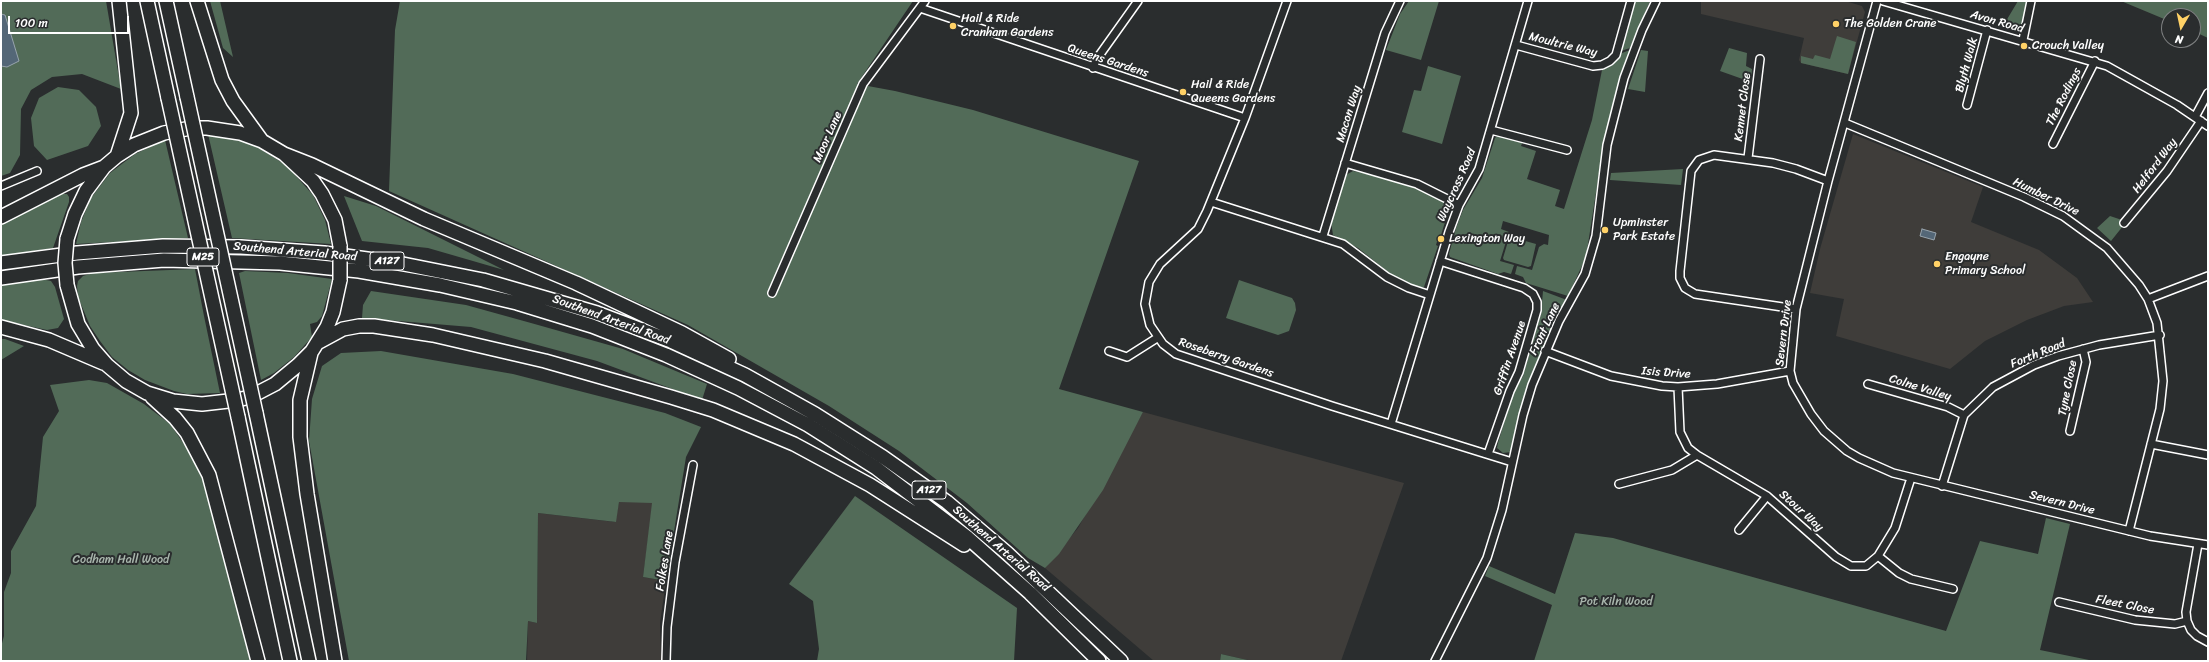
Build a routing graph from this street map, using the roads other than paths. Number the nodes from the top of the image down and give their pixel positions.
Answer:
1 (119, 1) edge
2 (147, 1) edge
3 (166, 1) edge
4 (197, 1) edge
5 (925, 1) edge
6 (1138, 1) edge
7 (1287, 1) edge
8 (1400, 1) edge
9 (1528, 1) edge
10 (1631, 1) edge
11 (1656, 1) edge
12 (1877, 1) edge
13 (1883, 1) edge
14 (2031, 1) edge
15 (920, 8) junction
16 (1987, 30) junction
17 (2023, 40) junction
18 (1516, 44) junction
19 (1760, 59) dead end
20 (2095, 61) junction
21 (1093, 68) junction
22 (2208, 93) edge
23 (1967, 105) dead end
24 (2195, 117) junction
25 (1244, 118) junction
26 (2201, 121) junction
27 (1845, 123) junction
28 (2208, 126) edge
29 (1491, 130) junction
30 (262, 141) junction
31 (2052, 144) dead end
32 (1566, 150) dead end
33 (284, 154) junction
34 (117, 156) junction
35 (1748, 158) junction
36 (1345, 163) junction
37 (104, 167) junction
38 (37, 171) dead end
39 (1828, 181) junction
40 (1, 186) edge
41 (1211, 202) junction
42 (1459, 205) junction
43 (1, 217) edge
44 (2124, 223) dead end
45 (1323, 236) junction
46 (1440, 261) junction
47 (1, 263) edge
48 (2208, 276) edge
49 (1, 278) edge
50 (772, 293) dead end
51 (1430, 295) junction
52 (2148, 299) junction
53 (1796, 309) junction
54 (1, 327) edge
55 (2160, 336) junction
56 (1157, 338) junction
57 (315, 346) junction
58 (2083, 348) junction
59 (1109, 351) dead end
60 (1545, 352) junction
61 (105, 363) junction
62 (1790, 371) junction
63 (1868, 384) dead end
64 (1678, 387) junction
65 (147, 393) junction
66 (1964, 415) junction
67 (1392, 424) junction
68 (2070, 431) dead end
69 (2151, 444) junction
70 (1488, 454) junction
71 (1697, 455) junction
72 (2208, 455) edge
73 (1512, 462) junction
74 (693, 465) dead end
75 (1911, 478) junction
76 (1619, 484) dead end
77 (1942, 486) junction
78 (1767, 496) junction
79 (947, 502) junction
80 (1739, 530) dead end
81 (2129, 531) junction
82 (2198, 544) junction
83 (2208, 545) edge
84 (1878, 556) junction
85 (1954, 589) dead end
86 (1030, 594) junction
87 (2059, 602) dead end
88 (2187, 621) junction
89 (2208, 642) edge
90 (258, 661) edge
91 (290, 661) edge
92 (309, 661) edge
93 (335, 661) edge
94 (666, 661) edge
95 (1099, 661) edge
96 (1120, 661) edge
97 (1436, 661) edge

1 - 34 highway
2 - 91 highway, M25, bridge
3 - 92 highway, M25, bridge
4 - 30 highway
5 - 15 street, Moor Lane
6 - 21 street
7 - 25 street, Roseberry Gardens
8 - 36 street, Macon Way
9 - 18 street, Waycross Road
10 - 18 street, Moultrie Way
11 - 60 street, Front Lane
12 - 27 street, Severn Drive
13 - 16 street, Avon Road
14 - 17 street
15 - 21 street, Queens Gardens
15 - 50 street, Moor Lane
16 - 17 street, Avon Road
16 - 23 street, Blyth Walk
17 - 20 street, Avon Road
18 - 29 street, Waycross Road
19 - 35 street, Kennet Close
20 - 24 street, Avon Road
20 - 31 street, The Rodings
21 - 25 street, Queens Gardens
22 - 24 street
24 - 26 street, Avon Road
25 - 41 street, Roseberry Gardens
26 - 28 street, Avon Road
26 - 44 street, Helford Way
27 - 39 street, Severn Drive
27 - 52 street, Humber Drive
29 - 32 street
29 - 42 street, Waycross Road
30 - 33 highway
30 - 34 highway
33 - 57 highway, bridge
33 - 79 highway
34 - 37 highway
35 - 39 street
35 - 53 street
36 - 42 street
36 - 45 street, Macon Way
37 - 43 highway
37 - 61 highway, bridge
38 - 40 street
39 - 53 street, Severn Drive
41 - 45 street
41 - 56 street, Roseberry Gardens
42 - 46 street, Waycross Road
45 - 51 street
46 - 51 street, Waycross Road
46 - 70 street, Griffin Avenue
47 - 79 highway, Southend Arterial Road / A127
48 - 52 street
49 - 86 highway, Southend Arterial Road / A127
51 - 67 street, Waycross Road
52 - 55 street, Humber Drive
53 - 62 street, Severn Drive
54 - 61 highway
55 - 58 street, Forth Road
55 - 69 street, Humber Drive
56 - 59 street
56 - 67 street, Roseberry Gardens
57 - 65 highway
57 - 86 highway
57 - 93 highway
58 - 66 street, Forth Road
58 - 68 street, Tyne Close
60 - 64 street, Isis Drive
60 - 73 street, Front Lane
61 - 65 highway
62 - 64 street, Isis Drive
62 - 75 street, Severn Drive
63 - 66 street, Colne Valley
64 - 71 street, Stour Way
65 - 90 highway
66 - 77 street, Forth Road
67 - 70 street, Roseberry Gardens
69 - 72 street
69 - 81 street, Humber Drive
70 - 73 street, Roseberry Gardens
71 - 76 street
71 - 78 street, Stour Way
73 - 97 street, Front Lane
74 - 94 street, Folkes Lane
75 - 77 street, Severn Drive
75 - 84 street, Stour Way
77 - 81 street, Severn Drive
78 - 80 street
78 - 84 street, Stour Way
79 - 96 highway, Southend Arterial Road / A127
81 - 82 street, Severn Drive
82 - 83 street, Severn Drive
82 - 88 street
84 - 85 street
86 - 95 highway, Southend Arterial Road / A127
87 - 88 street, Fleet Close
88 - 89 street

